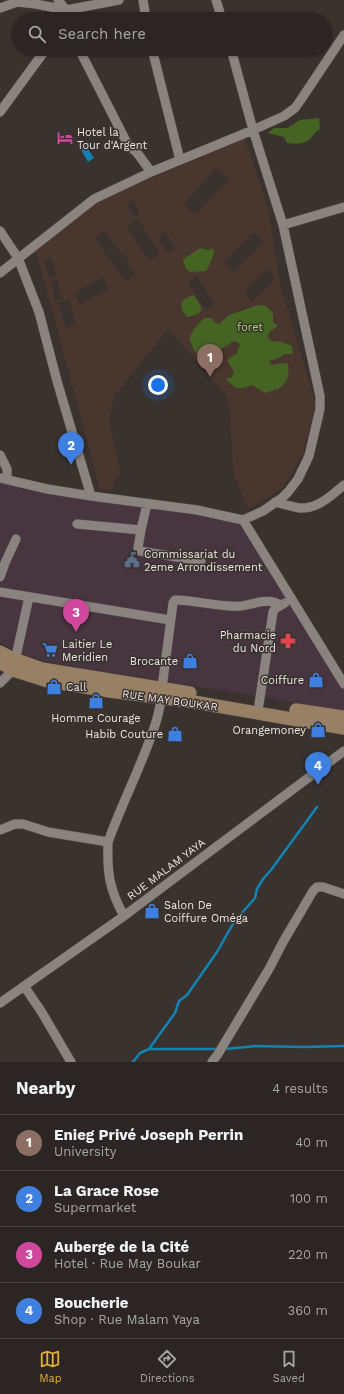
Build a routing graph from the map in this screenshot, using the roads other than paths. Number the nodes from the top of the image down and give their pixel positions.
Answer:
1 (58, 0) edge
2 (119, 0) edge
3 (143, 0) edge
4 (216, 0) edge
5 (0, 8) edge
6 (59, 12) edge
7 (65, 12) edge
8 (77, 12) edge
9 (145, 12) edge
10 (220, 12) edge
11 (344, 35) edge
12 (332, 53) edge
13 (41, 56) edge
14 (83, 56) edge
15 (154, 56) edge
16 (233, 56) edge
17 (330, 56) edge
18 (0, 112) edge
19 (253, 130) junction
20 (180, 160) junction
21 (151, 172) junction
22 (344, 207) edge
23 (283, 225) junction
24 (0, 231) edge
25 (18, 258) junction
26 (0, 273) edge
27 (0, 455) edge
28 (4, 479) edge
29 (344, 485) edge
30 (91, 496) junction
31 (275, 502) junction
32 (147, 504) junction
33 (243, 520) junction
34 (78, 524) dead end
35 (141, 530) junction
36 (16, 539) dead end
37 (201, 561) dead end
38 (0, 577) edge
39 (0, 592) edge
40 (29, 598) junction
41 (292, 599) junction
42 (281, 605) junction
43 (170, 620) junction
44 (0, 652) edge
45 (0, 662) edge
46 (14, 665) junction
47 (0, 683) edge
48 (344, 684) edge
49 (162, 693) junction
50 (259, 704) junction
51 (344, 717) edge
52 (344, 728) edge
53 (344, 751) edge
54 (0, 830) edge
55 (108, 842) junction
56 (344, 894) edge
57 (124, 916) junction
58 (24, 986) junction
59 (0, 1003) edge
60 (71, 1062) edge
61 (212, 1062) edge

1 - 7 street
2 - 8 street
3 - 9 street
4 - 10 street
5 - 6 street
11 - 12 street
13 - 18 street
14 - 21 street
15 - 20 street
16 - 19 street
17 - 19 street
19 - 20 street
19 - 23 street
20 - 21 street
21 - 25 street
22 - 23 street
23 - 31 street
24 - 25 street
25 - 26 street
25 - 30 street
27 - 28 street
28 - 30 street
29 - 31 street
30 - 32 street
31 - 33 street
32 - 33 street
32 - 35 street
33 - 41 street
34 - 35 street
35 - 37 street
36 - 38 street
39 - 40 street
40 - 43 street
40 - 46 street
41 - 42 street
41 - 48 street
42 - 43 street
42 - 50 street
43 - 49 street
44 - 46 main road, RUE MAY BOUKAR
45 - 46 main road, RUE MAY BOUKAR
46 - 47 street
46 - 49 main road, RUE MAY BOUKAR
49 - 50 main road, RUE MAY BOUKAR
49 - 52 main road, RUE MAY BOUKAR
49 - 55 street
50 - 51 main road, RUE MAY BOUKAR
53 - 57 street, RUE MALAM YAYA
54 - 55 street
55 - 57 street
56 - 61 street
57 - 58 street, RUE MALAM YAYA
58 - 59 street, RUE MALAM YAYA
58 - 60 street

